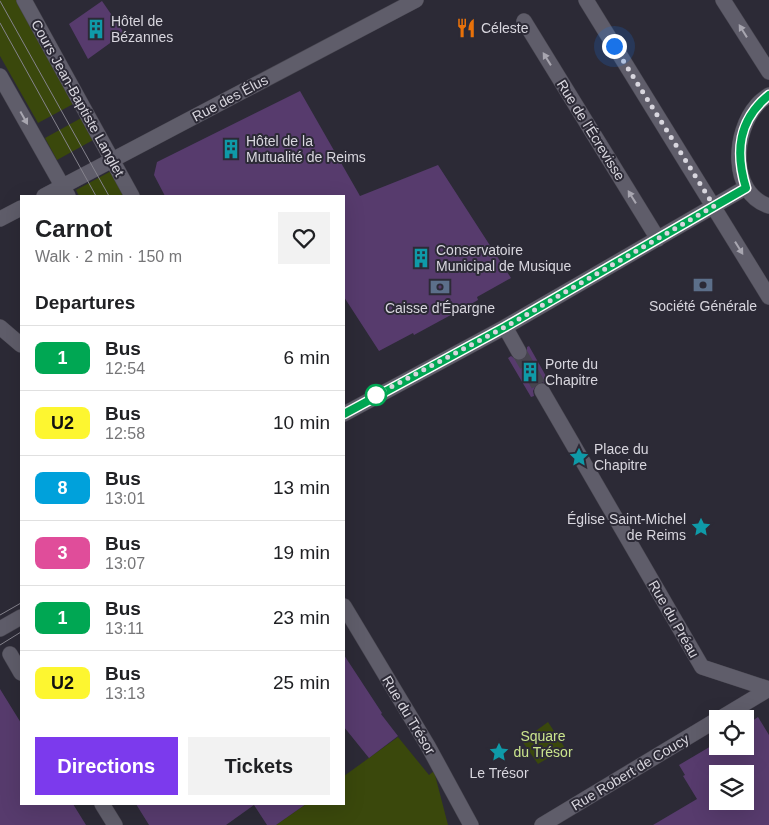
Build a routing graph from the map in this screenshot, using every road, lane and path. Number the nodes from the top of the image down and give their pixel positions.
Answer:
1 (24, 0) edge
2 (416, 0) edge
3 (586, 0) edge
4 (723, 0) edge
5 (524, 21) dead end
6 (769, 72) edge
7 (0, 76) edge
8 (769, 95) edge
9 (112, 160) junction
10 (746, 188) junction
11 (65, 192) edge
12 (49, 195) edge
13 (131, 195) edge
14 (714, 206) junction
15 (769, 206) edge
16 (20, 209) edge
17 (0, 219) edge
18 (658, 239) junction
19 (769, 297) edge
20 (0, 327) edge
21 (505, 327) junction
22 (20, 344) edge
23 (519, 352) tunnel mouth
24 (545, 397) tunnel mouth
25 (345, 413) edge
26 (345, 608) edge
27 (20, 618) edge
28 (0, 629) edge
29 (10, 654) dead end
30 (20, 671) edge
31 (769, 688) edge
32 (733, 710) edge
33 (709, 724) edge
34 (103, 805) edge
35 (115, 825) edge
36 (471, 825) edge
37 (542, 825) edge

1 - 9 street, Cours Jean-Baptiste Langlet
2 - 9 street, Rue des Élus
3 - 14 street
6 -> 4 street
18 -> 5 street, Rue de l'Écrevisse
7 -> 11 street
8 - 10 street
9 - 11 street, Rue des Élus
9 - 13 street, Cours Jean-Baptiste Langlet
10 - 14 street
10 - 15 street
11 - 12 street, Rue des Élus
14 - 18 street
14 -> 19 street
16 - 17 street
18 - 21 street
20 - 22 street
21 - 23 street
21 - 25 street
24 - 31 street, Rue du Préau
26 - 36 street, Rue du Trésor
27 - 28 street
29 - 30 street
31 - 32 street, Rue Robert de Coucy
33 - 37 street, Rue Robert de Coucy
34 - 35 street

